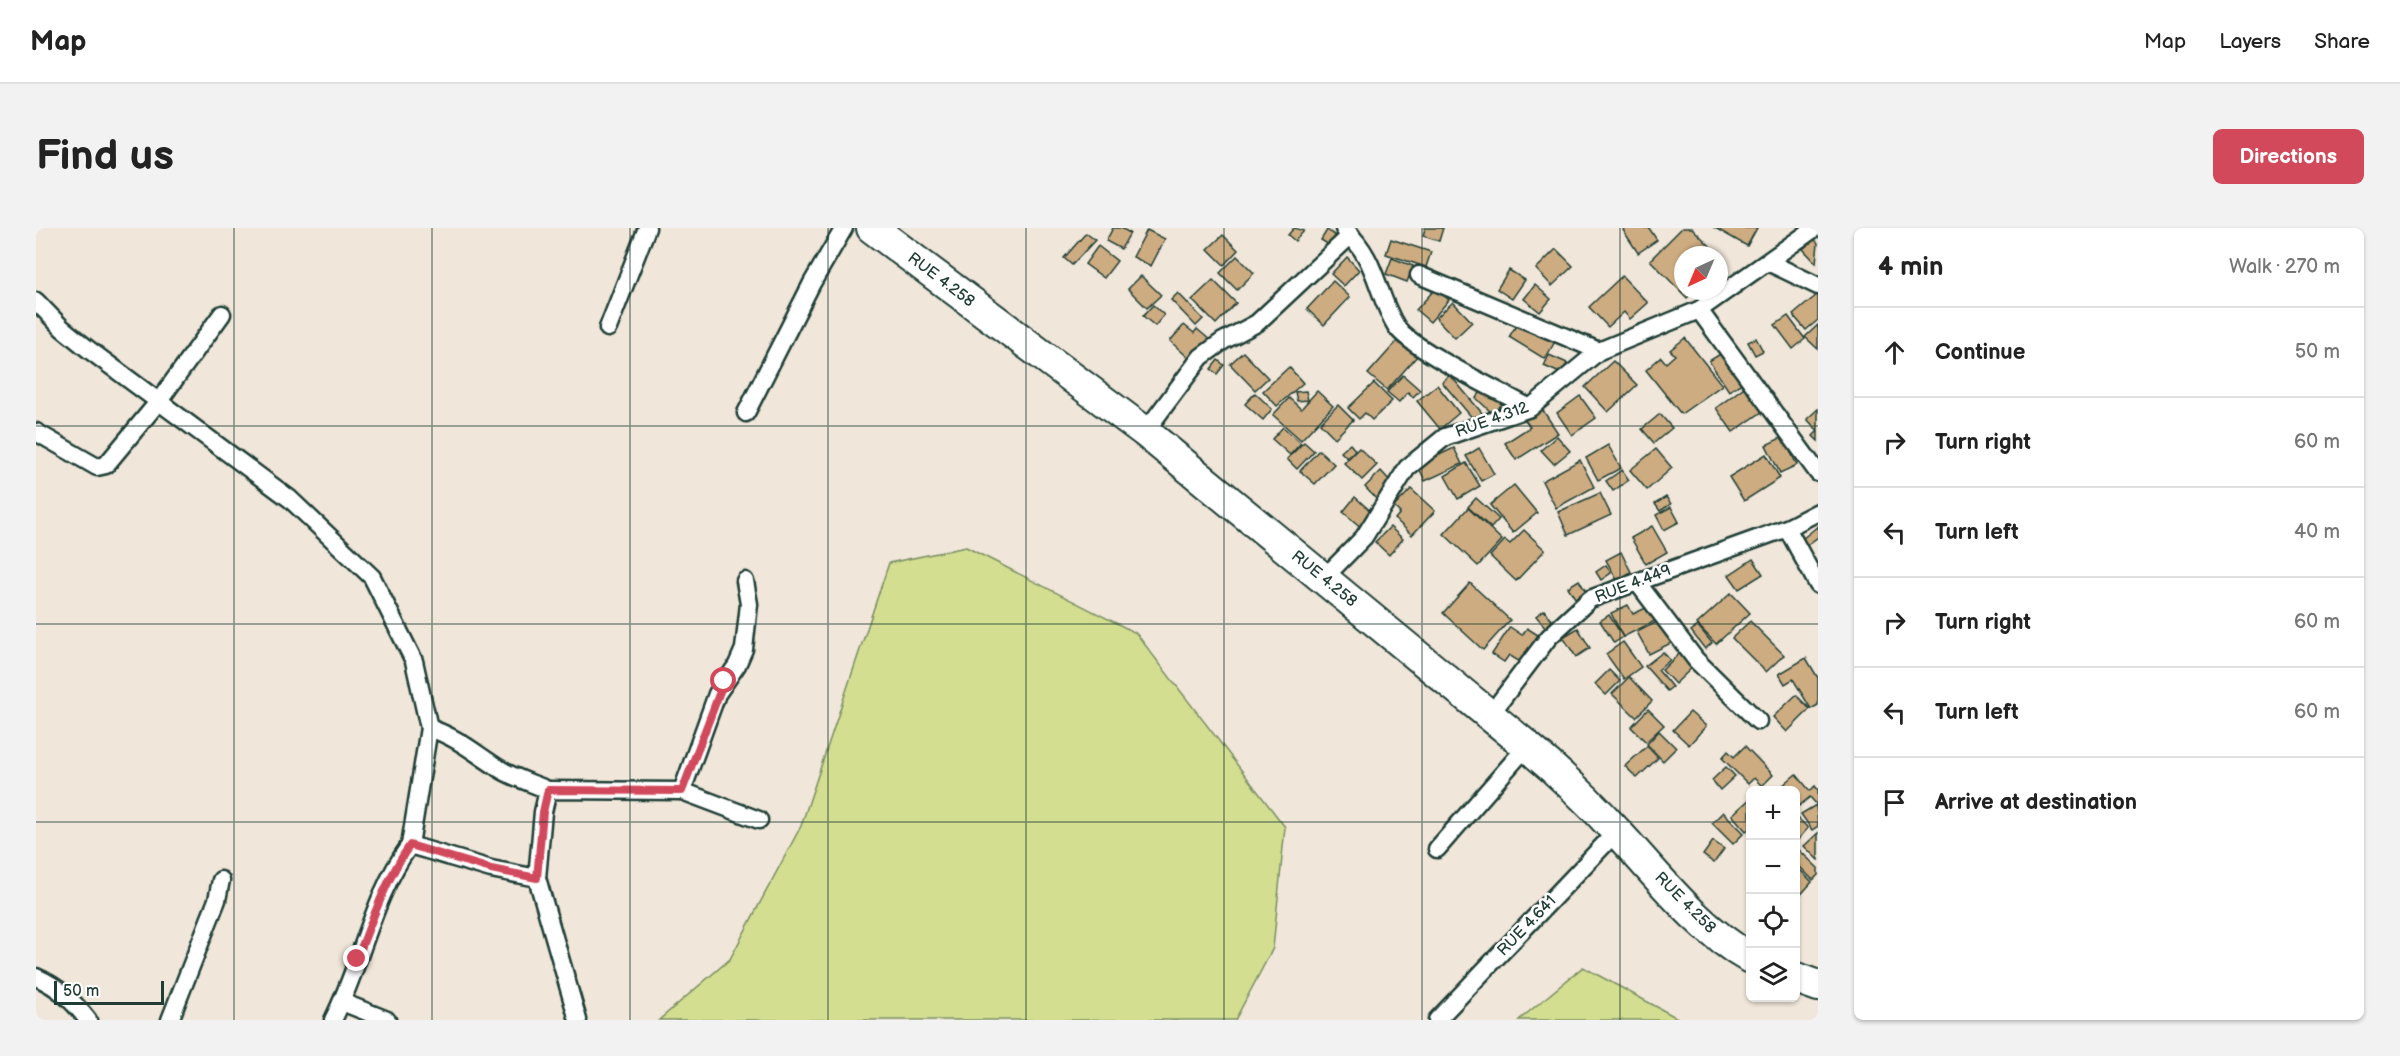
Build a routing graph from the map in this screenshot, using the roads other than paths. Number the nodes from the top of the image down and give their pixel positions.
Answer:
1 (647, 228) edge
2 (844, 228) edge
3 (872, 228) edge
4 (1815, 228) edge
5 (1347, 232) edge
6 (1768, 262) junction
7 (1419, 275) dead end
8 (1818, 286) edge
9 (36, 300) edge
10 (1699, 310) junction
11 (222, 314) dead end
12 (608, 328) dead end
13 (1599, 351) junction
14 (159, 400) junction
15 (1530, 408) junction
16 (746, 413) dead end
17 (36, 432) edge
18 (1145, 432) junction
19 (1818, 473) edge
20 (1818, 512) edge
21 (1787, 528) junction
22 (1324, 578) junction
23 (745, 582) dead end
24 (1637, 582) junction
25 (1818, 585) edge
26 (1490, 715) junction
27 (1758, 720) dead end
28 (429, 728) junction
29 (1527, 746) junction
30 (548, 790) junction
31 (682, 791) junction
32 (759, 820) dead end
33 (1617, 831) junction
34 (410, 845) junction
35 (1437, 849) dead end
36 (537, 878) junction
37 (221, 880) dead end
38 (1746, 955) edge
39 (36, 977) edge
40 (1800, 979) edge
41 (1818, 986) edge
42 (342, 1002) junction
43 (88, 1020) edge
44 (170, 1020) edge
45 (333, 1020) edge
46 (387, 1020) edge
47 (578, 1020) edge
48 (1437, 1020) edge

1 - 12 street
2 - 16 street
3 - 18 highway, RUE 4.258
4 - 6 street, RUE 4.312
5 - 15 street
5 - 18 street
6 - 8 street
6 - 10 street, RUE 4.312
7 - 13 street
9 - 14 street
10 - 13 street, RUE 4.312
10 - 19 street
11 - 14 street
13 - 15 street, RUE 4.312
14 - 17 street
14 - 28 street
15 - 22 street, RUE 4.312
18 - 22 highway, RUE 4.258
20 - 21 street, RUE 4.449
21 - 24 street, RUE 4.449
21 - 25 street
22 - 26 highway, RUE 4.258
23 - 31 street
24 - 26 street, RUE 4.449
24 - 27 street
26 - 29 highway, RUE 4.258
28 - 30 street
28 - 34 street
29 - 33 highway, RUE 4.258
29 - 35 street
30 - 31 street
30 - 36 street
31 - 32 street
33 - 38 highway, RUE 4.258
33 - 48 street, RUE 4.641
34 - 36 street
34 - 42 street
36 - 47 street
37 - 44 street
39 - 43 street
40 - 41 highway
42 - 45 street
42 - 46 street

